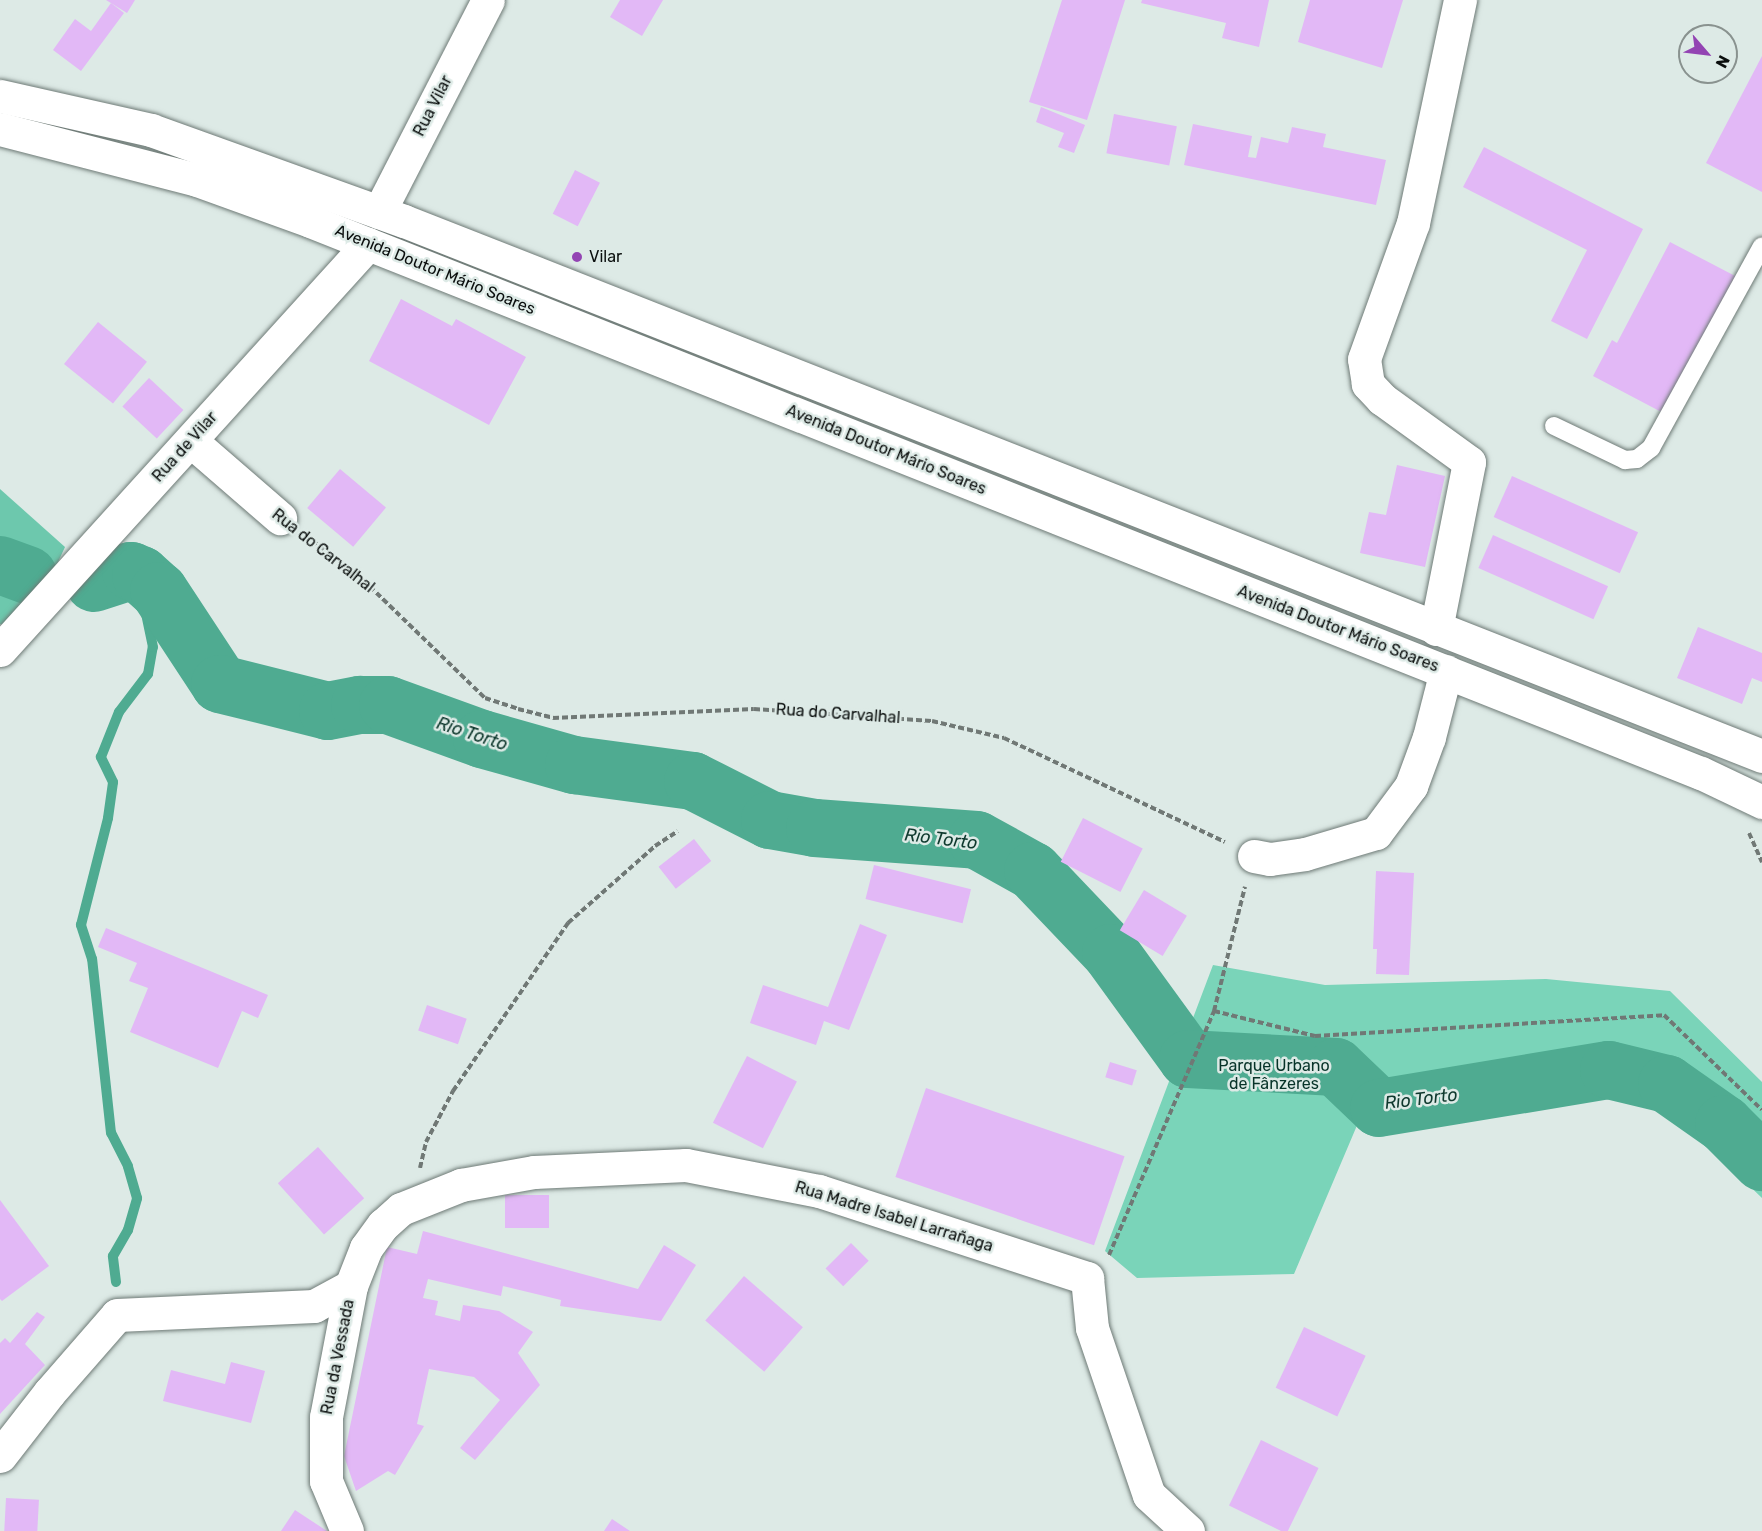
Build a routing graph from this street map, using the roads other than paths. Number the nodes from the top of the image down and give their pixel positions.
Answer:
1 (488, 0) edge
2 (1460, 0) edge
3 (0, 96) edge
4 (0, 129) edge
5 (379, 212) junction
6 (368, 244) junction
7 (1762, 246) edge
8 (1554, 426) dead end
9 (191, 441) junction
10 (280, 518) road end
11 (1436, 629) junction
12 (0, 650) edge
13 (1446, 671) junction
14 (1762, 756) edge
15 (1762, 802) edge
16 (1250, 869) road end
17 (351, 1286) junction
18 (0, 1456) edge
19 (347, 1531) edge
20 (1188, 1531) edge

1 - 5 main road, Rua Vilar
2 - 11 main road
3 - 5 main road, Avenida Doutor Mário Soares
4 - 6 main road, Avenida Doutor Mário Soares
5 - 11 main road, Avenida Doutor Mário Soares
6 - 9 main road, Rua de Vilar
6 - 13 main road, Avenida Doutor Mário Soares
7 - 8 lane
9 - 10 main road, Rua do Carvalhal
9 - 12 main road, Rua de Vilar
11 - 14 main road, Avenida Doutor Mário Soares
13 - 15 main road, Avenida Doutor Mário Soares
13 - 16 main road
17 - 18 main road
17 - 19 main road, Rua da Vessada
17 - 20 main road, Rua Madre Isabel Larrañaga

